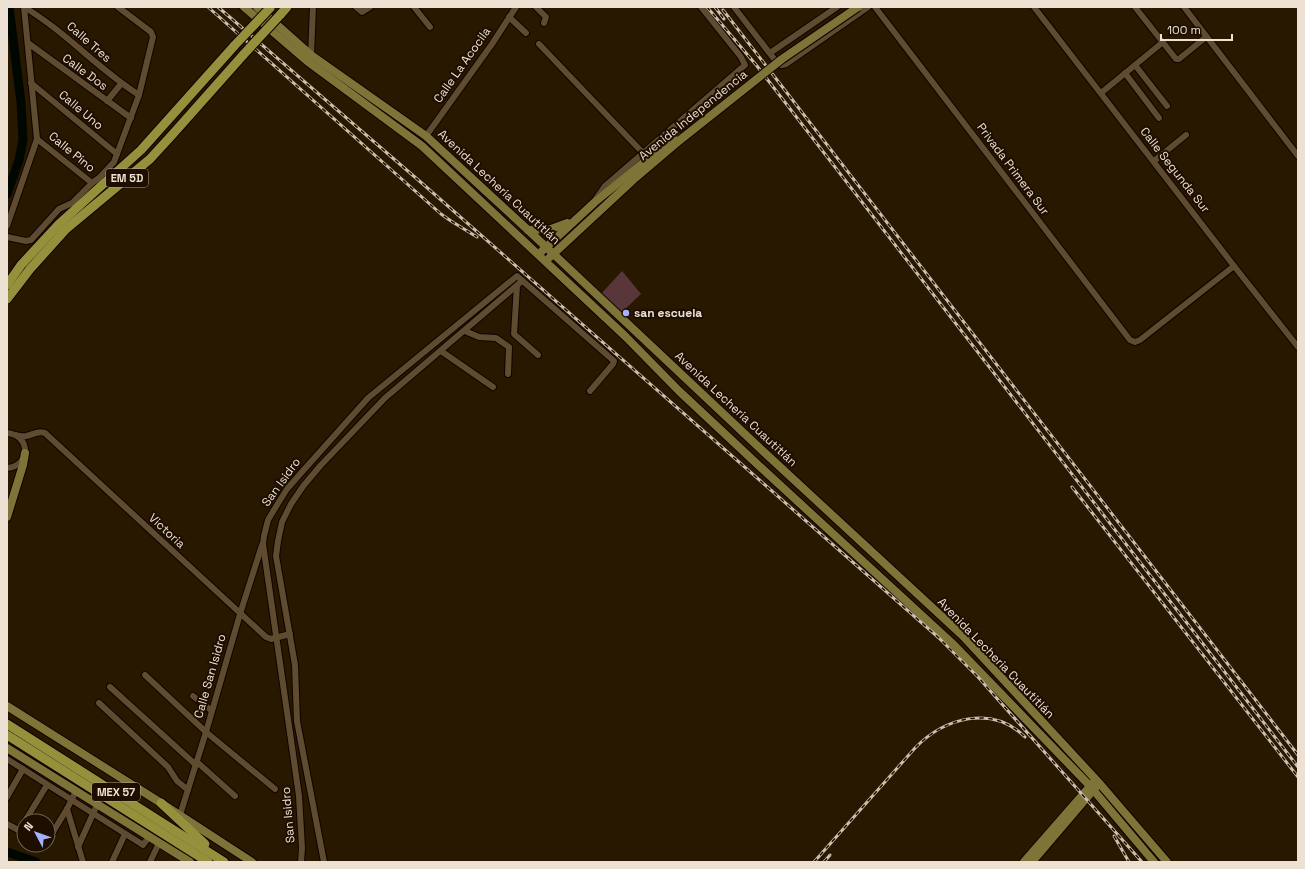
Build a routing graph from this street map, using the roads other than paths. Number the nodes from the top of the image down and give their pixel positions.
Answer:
1 (27, 7) edge
2 (118, 7) edge
3 (244, 7) edge
4 (257, 7) edge
5 (270, 7) edge
6 (287, 7) edge
7 (313, 7) edge
8 (356, 7) edge
9 (370, 7) edge
10 (414, 7) edge
11 (516, 7) edge
12 (536, 7) edge
13 (701, 7) edge
14 (734, 7) edge
15 (837, 7) edge
16 (849, 7) edge
17 (858, 7) edge
18 (868, 7) edge
19 (875, 7) edge
20 (1034, 7) edge
21 (1135, 7) edge
22 (1184, 7) edge
23 (509, 17) junction
24 (544, 23) dead end
25 (430, 27) dead end
26 (526, 34) dead end
27 (1206, 37) junction
28 (1163, 42) junction
29 (28, 43) junction
30 (539, 44) dead end
31 (770, 53) junction
32 (309, 58) junction
33 (1135, 65) junction
34 (1125, 73) junction
35 (31, 83) junction
36 (121, 84) junction
37 (1101, 93) junction
38 (139, 95) junction
39 (107, 101) junction
40 (1167, 106) dead end
41 (131, 118) junction
42 (1159, 118) dead end
43 (1186, 135) dead end
44 (426, 136) junction
45 (678, 137) junction
46 (37, 139) junction
47 (643, 153) junction
48 (116, 154) junction
49 (1298, 156) edge
50 (1154, 161) junction
51 (92, 183) junction
52 (595, 202) junction
53 (574, 221) junction
54 (7, 226) edge
55 (528, 230) junction
56 (7, 237) edge
57 (546, 247) junction
58 (553, 254) junction
59 (538, 255) junction
60 (545, 262) junction
61 (1234, 266) junction
62 (520, 284) junction
63 (7, 285) edge
64 (7, 299) edge
65 (465, 331) junction
66 (1298, 347) edge
67 (442, 351) junction
68 (538, 355) dead end
69 (508, 374) dead end
70 (493, 387) dead end
71 (590, 391) dead end
72 (7, 433) edge
73 (33, 434) junction
74 (16, 435) junction
75 (25, 451) junction
76 (7, 468) edge
77 (7, 517) edge
78 (263, 544) junction
79 (240, 614) junction
80 (290, 634) junction
81 (276, 638) junction
82 (146, 675) dead end
83 (110, 687) dead end
84 (193, 696) dead end
85 (99, 703) dead end
86 (7, 706) edge
87 (212, 711) junction
88 (7, 724) edge
89 (206, 732) junction
90 (7, 735) edge
91 (7, 748) edge
92 (7, 759) edge
93 (196, 763) junction
94 (23, 769) junction
95 (47, 773) junction
96 (1098, 782) junction
97 (45, 783) junction
98 (1091, 788) junction
99 (275, 789) dead end
100 (188, 790) junction
101 (76, 791) junction
102 (235, 796) dead end
103 (7, 797) edge
104 (71, 800) junction
105 (161, 803) junction
106 (97, 804) junction
107 (67, 809) junction
108 (28, 813) edge
109 (93, 814) junction
110 (180, 815) junction
111 (7, 824) edge
112 (56, 827) edge
113 (16, 829) edge
114 (125, 834) junction
115 (149, 837) junction
116 (159, 843) junction
117 (78, 847) junction
118 (178, 859) edge
119 (83, 862) edge
120 (112, 862) edge
121 (150, 862) edge
122 (190, 862) edge
123 (208, 862) edge
124 (225, 862) edge
125 (252, 862) edge
126 (300, 862) edge
127 (324, 862) edge
128 (1024, 862) edge
129 (1032, 862) edge
130 (1154, 862) edge
131 (1166, 862) edge

1 - 29 street
1 - 36 street, Calle Tres
2 - 38 street, Calle Pino
3 - 32 main road, Avenida Lecheria Cuautitlán
4 - 32 main road, Avenida Lecheria Cuautitlán
5 - 63 highway, EM 5D, bridge
6 - 64 highway, EM 5D, bridge
7 - 32 street
8 - 9 street
10 - 25 street
11 - 23 street, Calle La Acocila
12 - 24 street
13 - 47 street
14 - 31 street
15 - 31 street
16 - 45 main road, Avenida Independencia
17 - 45 main road, Avenida Independencia, bridge
18 - 31 street
19 - 61 street, Privada Primera Sur
20 - 37 street, Calle Segunda Sur
21 - 28 street
22 - 27 street
23 - 26 street
23 - 44 street, Calle La Acocila
27 - 28 street
27 - 49 street
28 - 33 street
29 - 35 street
29 - 39 street, Calle Dos
30 - 47 street
32 - 44 main road, Avenida Lecheria Cuautitlán
32 - 59 main road, Avenida Lecheria Cuautitlán
33 - 34 street
33 - 40 street
34 - 37 street
34 - 42 street
35 - 46 street
35 - 48 street, Calle Uno
36 - 38 street, Calle Tres
36 - 39 street
37 - 50 street, Calle Segunda Sur
38 - 41 street, Calle Pino
39 - 41 street, Calle Dos
41 - 48 street, Calle Pino
43 - 50 street
44 - 55 main road, Avenida Lecheria Cuautitlán
45 - 52 main road, Avenida Independencia
45 - 58 main road, Avenida Independencia
46 - 51 street, Calle Pino
46 - 54 street
47 - 52 street
48 - 51 street, Calle Pino
50 - 61 street, Calle Segunda Sur
51 - 56 street, Calle Pino
52 - 53 main road, Avenida Independencia
53 - 55 main road
53 - 57 main road, Avenida Independencia
55 - 57 main road, Avenida Lecheria Cuautitlán
57 - 58 main road, Avenida Lecheria Cuautitlán
57 - 59 main road
58 - 60 main road
58 - 96 main road, Avenida Lecheria Cuautitlán
59 - 60 main road, Avenida Lecheria Cuautitlán
60 - 98 main road, Avenida Lecheria Cuautitlán
61 - 66 street, Calle Segunda Sur
62 - 65 street, San Isidro
62 - 68 street
62 - 71 street
62 - 78 street, San Isidro
65 - 67 street, San Isidro
65 - 69 street
67 - 70 street
67 - 80 street, San Isidro
72 - 74 street, Victoria
73 - 74 street, Victoria
73 - 75 street
73 - 79 street, Victoria
74 - 75 street
75 - 76 street
75 - 77 main road
78 - 79 street, Calle San Isidro
78 - 81 street, San Isidro
79 - 81 street, Victoria
79 - 87 street, Calle San Isidro
80 - 81 street
80 - 127 street, San Isidro
81 - 126 street, San Isidro
82 - 89 street
83 - 93 street
84 - 87 street
85 - 100 street
86 - 105 main road
87 - 89 street, Calle San Isidro
88 - 124 highway, MEX 57
89 - 93 street, Calle San Isidro
89 - 99 street
90 - 123 highway, MEX 57
91 - 95 main road
92 - 94 street
93 - 100 street, Calle San Isidro
93 - 102 street
94 - 97 street
94 - 103 street
95 - 97 street
95 - 101 main road
96 - 98 main road
96 - 131 main road, Avenida Lecheria Cuautitlán
97 - 104 street
97 - 108 street
98 - 128 main road
98 - 129 main road
98 - 130 main road, Avenida Lecheria Cuautitlán
100 - 110 street, Calle San Isidro
101 - 104 street
101 - 106 main road
104 - 107 street
104 - 109 street
105 - 110 main road
105 - 124 highway
106 - 109 street
106 - 115 main road
107 - 112 street
107 - 117 street
109 - 114 street
109 - 117 street
110 - 125 main road
111 - 113 street
114 - 115 street
114 - 120 street
115 - 116 main road
116 - 118 main road
116 - 121 street
117 - 119 street
118 - 122 main road

